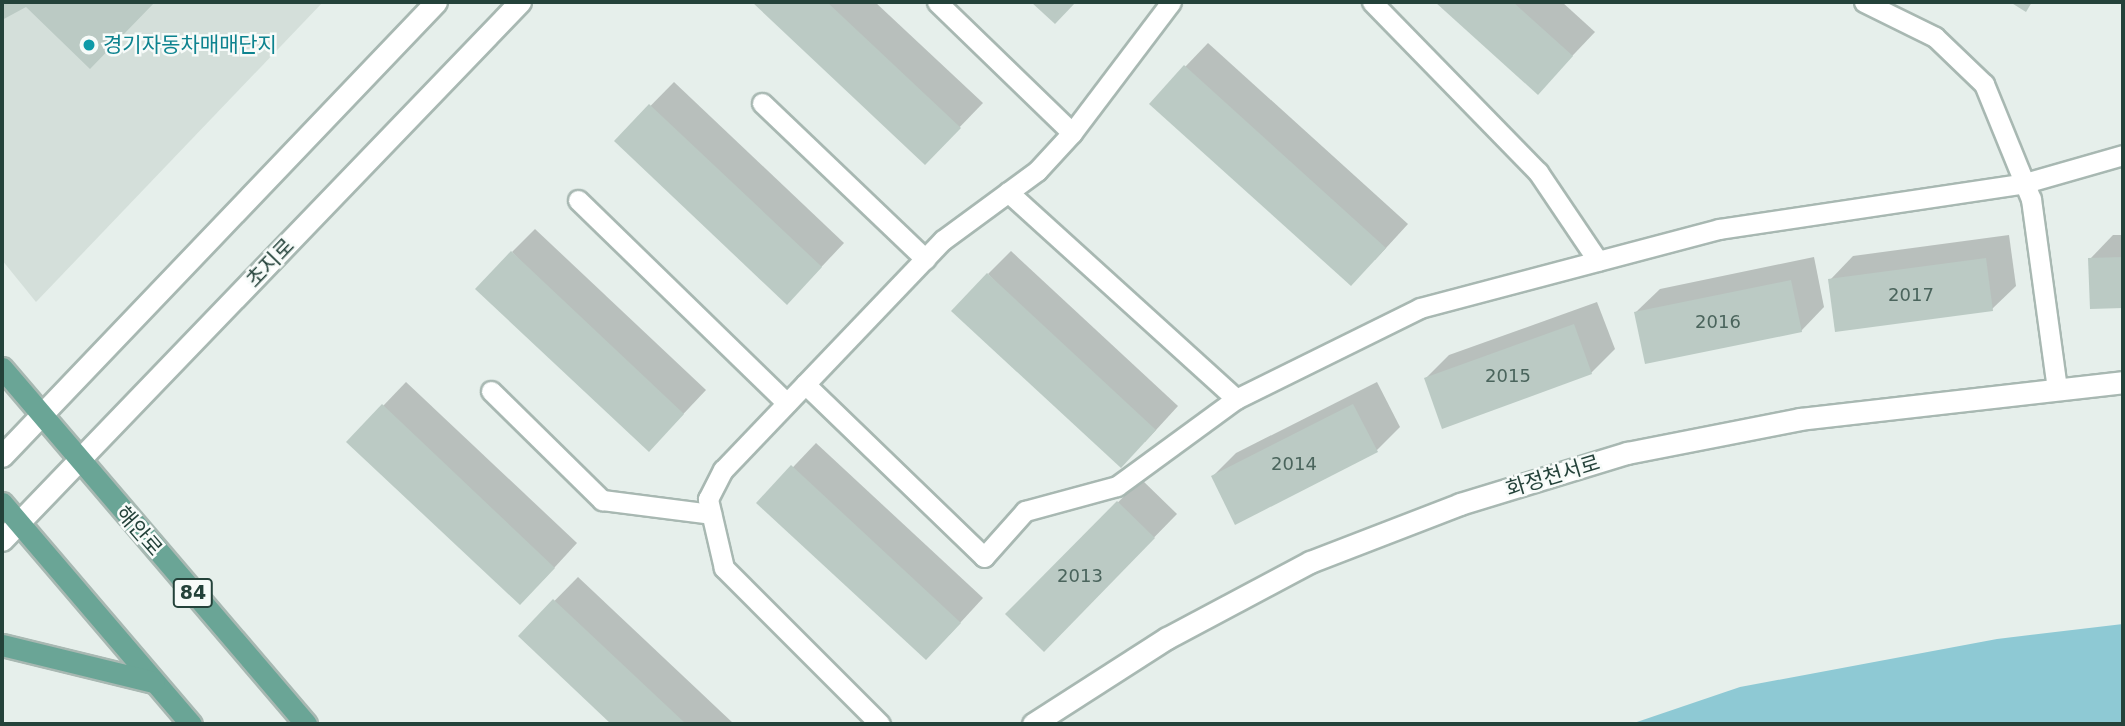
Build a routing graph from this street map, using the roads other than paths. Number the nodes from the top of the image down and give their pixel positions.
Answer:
1 (436, 2) edge
2 (520, 2) edge
3 (937, 2) edge
4 (1171, 2) edge
5 (1372, 2) edge
6 (1864, 2) edge
7 (762, 103) dead end
8 (1073, 133) junction
9 (2123, 155) edge
10 (2025, 183) junction
11 (1008, 192) junction
12 (579, 201) dead end
13 (925, 259) junction
14 (1598, 261) junction
15 (2, 368) edge
16 (2123, 382) edge
17 (805, 384) junction
18 (2057, 388) junction
19 (491, 391) dead end
20 (1236, 399) junction
21 (787, 403) junction
22 (42, 415) junction
23 (2, 456) edge
24 (79, 461) junction
25 (2, 502) edge
26 (711, 514) junction
27 (19, 524) junction
28 (2, 540) edge
29 (2, 645) edge
30 (155, 682) junction
31 (191, 724) edge
32 (306, 724) edge
33 (880, 724) edge
34 (1033, 724) edge

1 - 22 street
2 - 24 street, 초지로
3 - 8 lane
4 - 8 lane
5 - 14 lane
6 - 10 lane
7 - 13 lane
8 - 11 lane
9 - 10 lane
10 - 14 lane
10 - 18 lane
11 - 13 lane
11 - 20 lane
12 - 21 lane
13 - 17 lane
14 - 20 lane
15 - 22 main road, 해안로 / 84
16 - 18 street, 화정천서로
17 - 20 lane
17 - 21 lane
18 - 34 street, 화정천서로
19 - 26 lane
21 - 26 lane
22 - 23 street
22 - 24 main road, 해안로 / 84
24 - 27 street, 초지로
24 - 32 main road, 해안로 / 84
25 - 27 main road
26 - 33 lane
27 - 28 street, 초지로
27 - 30 main road
29 - 30 main road
30 - 31 main road

